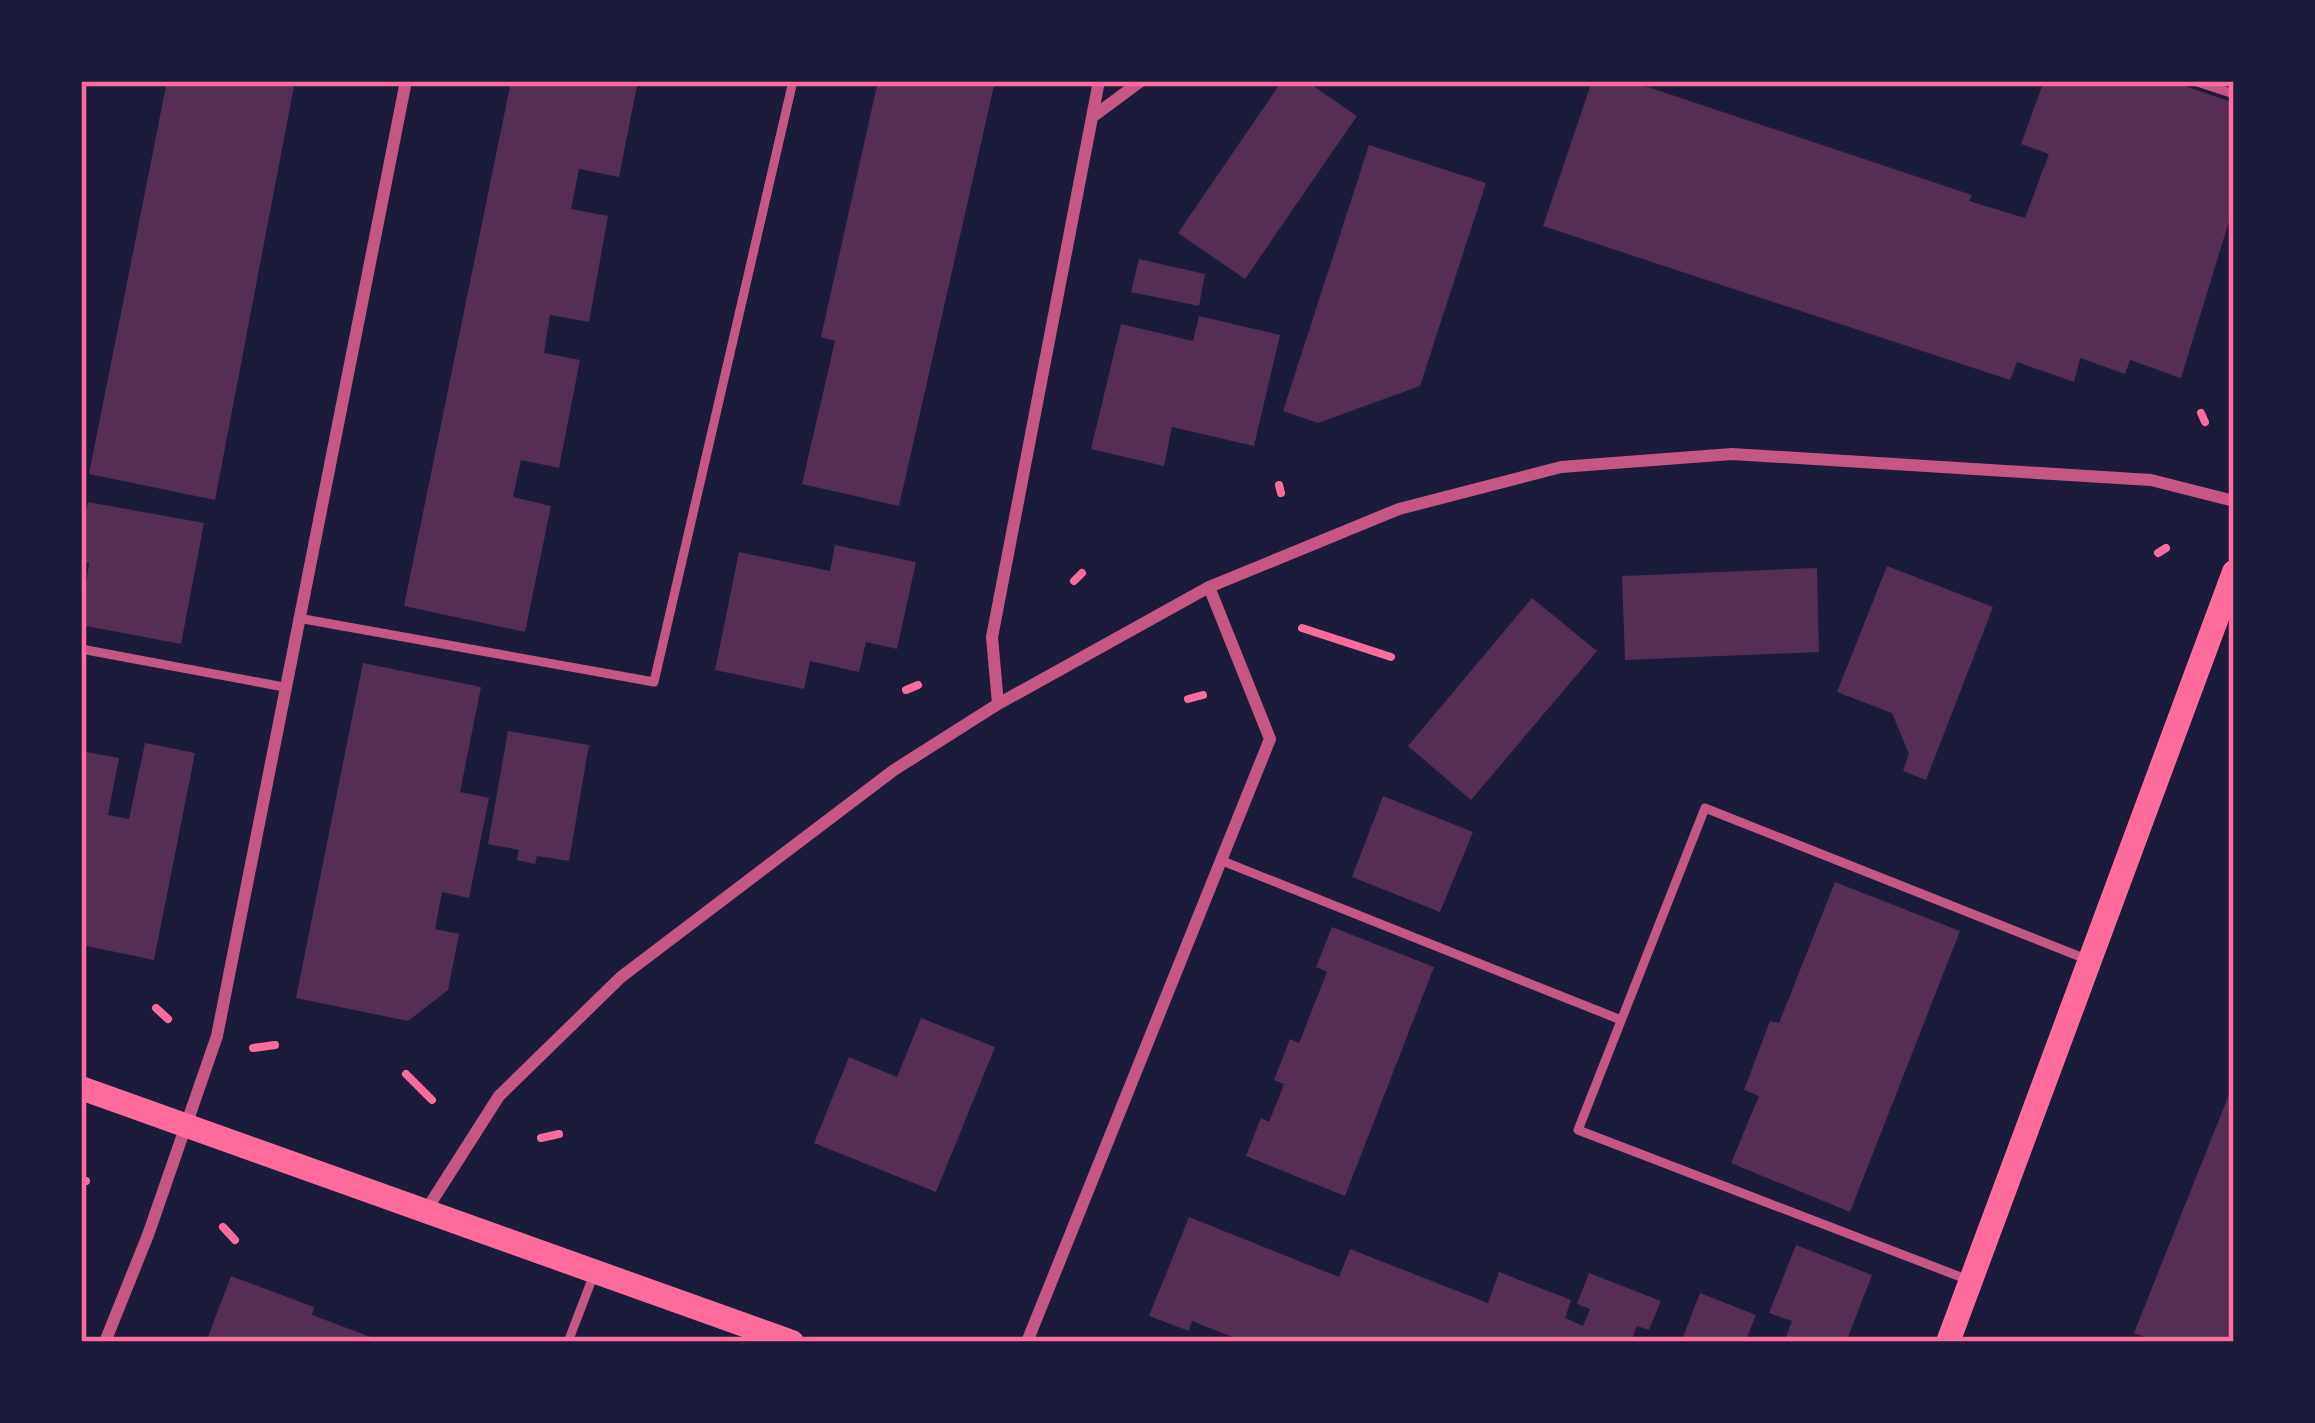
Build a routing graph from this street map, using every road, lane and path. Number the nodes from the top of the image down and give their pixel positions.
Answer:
1 (406, 81) edge
2 (793, 81) edge
3 (1099, 81) edge
4 (1141, 81) edge
5 (2194, 81) edge
6 (2234, 94) edge
7 (1095, 116) junction
8 (2234, 501) edge
9 (2234, 572) edge
10 (1082, 573) dead end
11 (1074, 581) dead end
12 (1209, 587) junction
13 (298, 618) junction
14 (1302, 628) dead end
15 (81, 649) edge
16 (1391, 657) dead end
17 (918, 686) dead end
18 (284, 688) junction
19 (906, 690) dead end
20 (1203, 695) dead end
21 (1188, 699) dead end
22 (998, 704) junction
23 (1220, 860) junction
24 (2090, 960) junction
25 (156, 1008) dead end
26 (168, 1019) dead end
27 (1621, 1020) junction
28 (275, 1045) dead end
29 (249, 1048) dead end
30 (406, 1074) dead end
31 (81, 1088) edge
32 (432, 1100) dead end
33 (185, 1127) junction
34 (560, 1134) dead end
35 (542, 1138) dead end
36 (425, 1213) junction
37 (224, 1227) dead end
38 (235, 1240) dead end
39 (595, 1272) junction
40 (1971, 1280) junction
41 (105, 1342) edge
42 (568, 1342) edge
43 (792, 1342) edge
44 (1027, 1342) edge
45 (1948, 1342) edge

1 - 13 street
2 - 13 lane
3 - 7 street
4 - 7 street
5 - 6 lane
7 - 22 street
8 - 12 street
9 - 24 main road
10 - 11 path
12 - 22 street
12 - 23 street
13 - 18 street
14 - 16 path
15 - 18 lane
17 - 19 path
18 - 33 street
20 - 21 path
22 - 36 street
23 - 27 lane
23 - 44 street
24 - 27 lane
24 - 40 main road
25 - 26 path
27 - 40 lane
28 - 29 path
30 - 32 path
31 - 33 main road
33 - 36 main road
33 - 41 street
34 - 35 path
36 - 39 main road
37 - 38 path
39 - 42 lane
39 - 43 main road
40 - 45 main road

